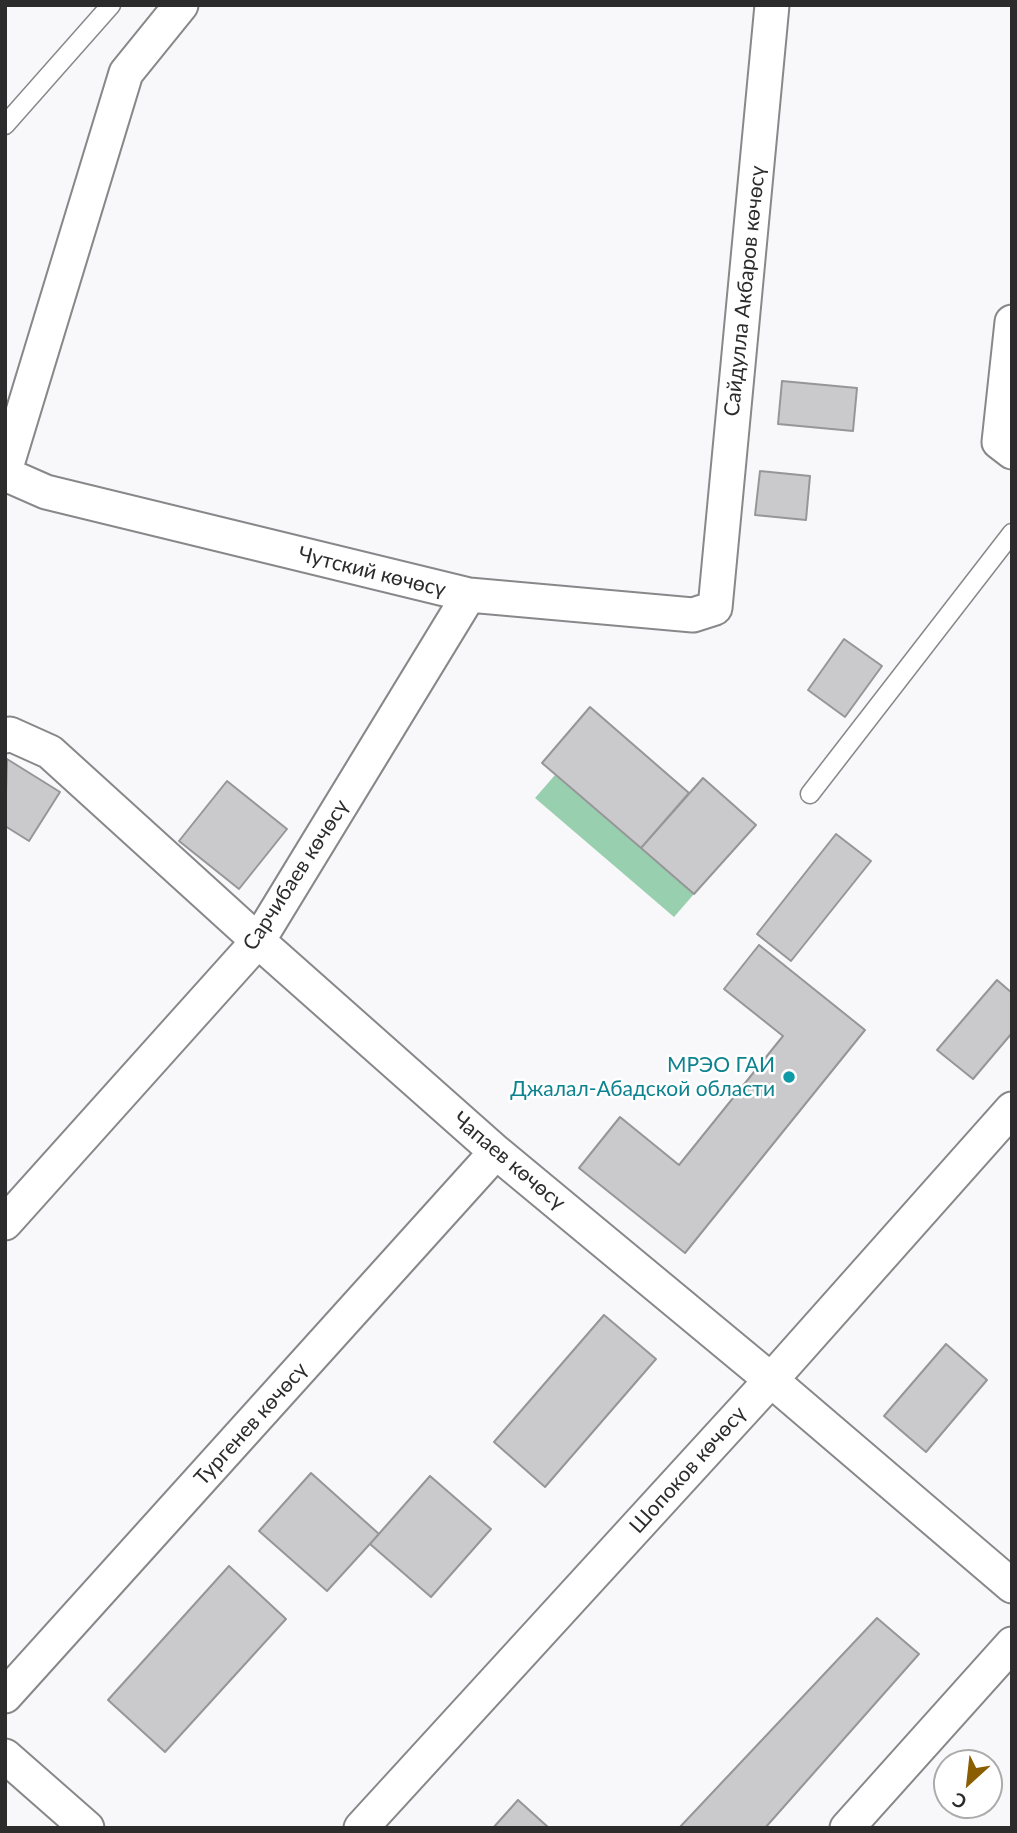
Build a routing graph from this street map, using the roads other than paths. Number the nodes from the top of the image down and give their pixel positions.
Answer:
1 (111, 5) edge
2 (181, 5) edge
3 (772, 5) edge
4 (5, 125) edge
5 (1012, 322) edge
6 (1012, 452) edge
7 (5, 472) edge
8 (1012, 533) edge
9 (717, 576) joint
10 (469, 596) junction
11 (7, 735) edge
12 (810, 794) dead end
13 (258, 941) junction
14 (1008, 1119) edge
15 (496, 1152) junction
16 (5, 1223) edge
17 (771, 1380) junction
18 (1012, 1586) edge
19 (1012, 1644) edge
20 (5, 1696) edge
21 (5, 1756) edge
22 (86, 1828) edge
23 (361, 1828) edge
24 (847, 1828) edge

1 - 4 lane
2 - 7 street
3 - 9 street, Сайдулла Акбаров көчөсү
5 - 6 street
7 - 10 street, Чутский көчөсү
8 - 12 lane
9 - 10 street, Чутский көчөсү
10 - 13 street, Сарчибаев көчөсү
11 - 13 street, Чапаев көчөсү
13 - 15 street, Чапаев көчөсү
13 - 16 street, Сарчибаев көчөсү
14 - 17 street, Шопоков көчөсү
15 - 17 street, Чапаев көчөсү
15 - 20 street, Тургенев көчөсү
17 - 18 street, Чапаев көчөсү
17 - 23 street, Шопоков көчөсү
19 - 24 street
21 - 22 street

